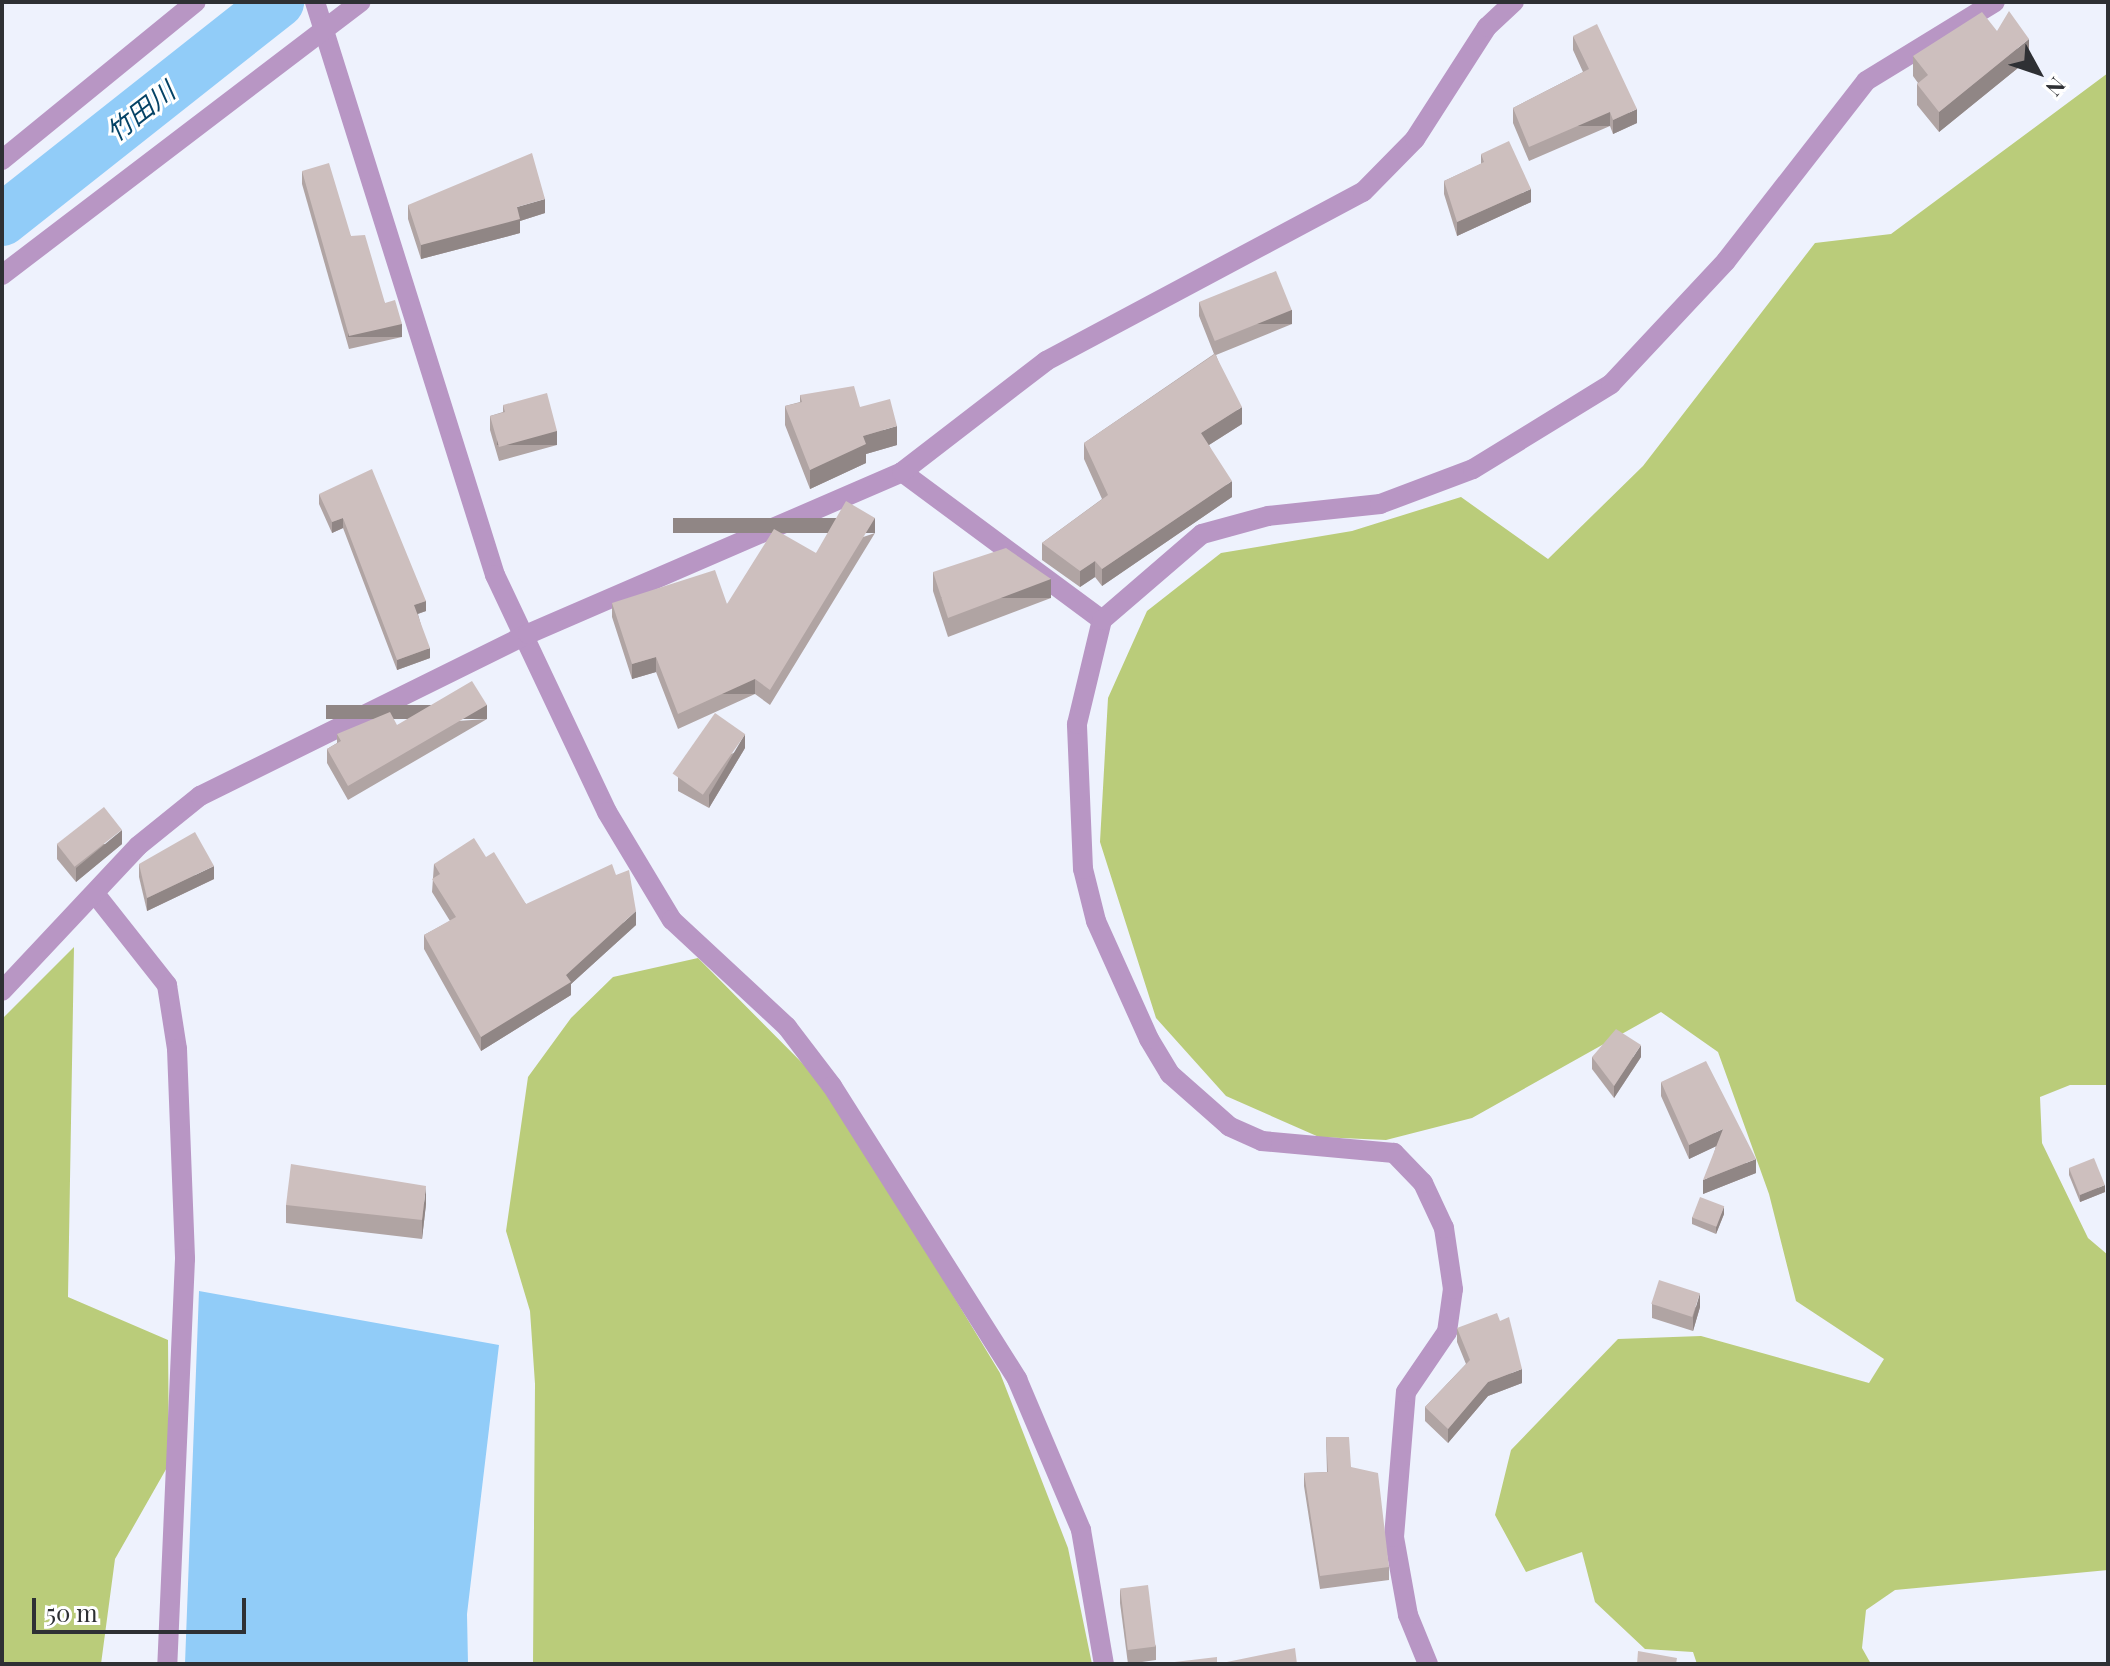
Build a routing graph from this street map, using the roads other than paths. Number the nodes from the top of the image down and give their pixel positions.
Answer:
1 (196, 2) edge
2 (361, 2) edge
3 (1514, 2) edge
4 (1995, 2) edge
5 (320, 15) edge
6 (2, 160) edge
7 (2, 275) edge
8 (902, 472) junction
9 (1102, 620) junction
10 (528, 634) junction
11 (96, 895) junction
12 (2, 991) edge
13 (167, 1664) edge
14 (1104, 1664) edge
15 (1428, 1664) edge

1 - 6 street
2 - 5 street
3 - 8 street
4 - 9 street
5 - 7 street
5 - 10 street
8 - 9 street
8 - 10 street
9 - 15 street
10 - 11 street
10 - 14 street
11 - 12 street
11 - 13 street

